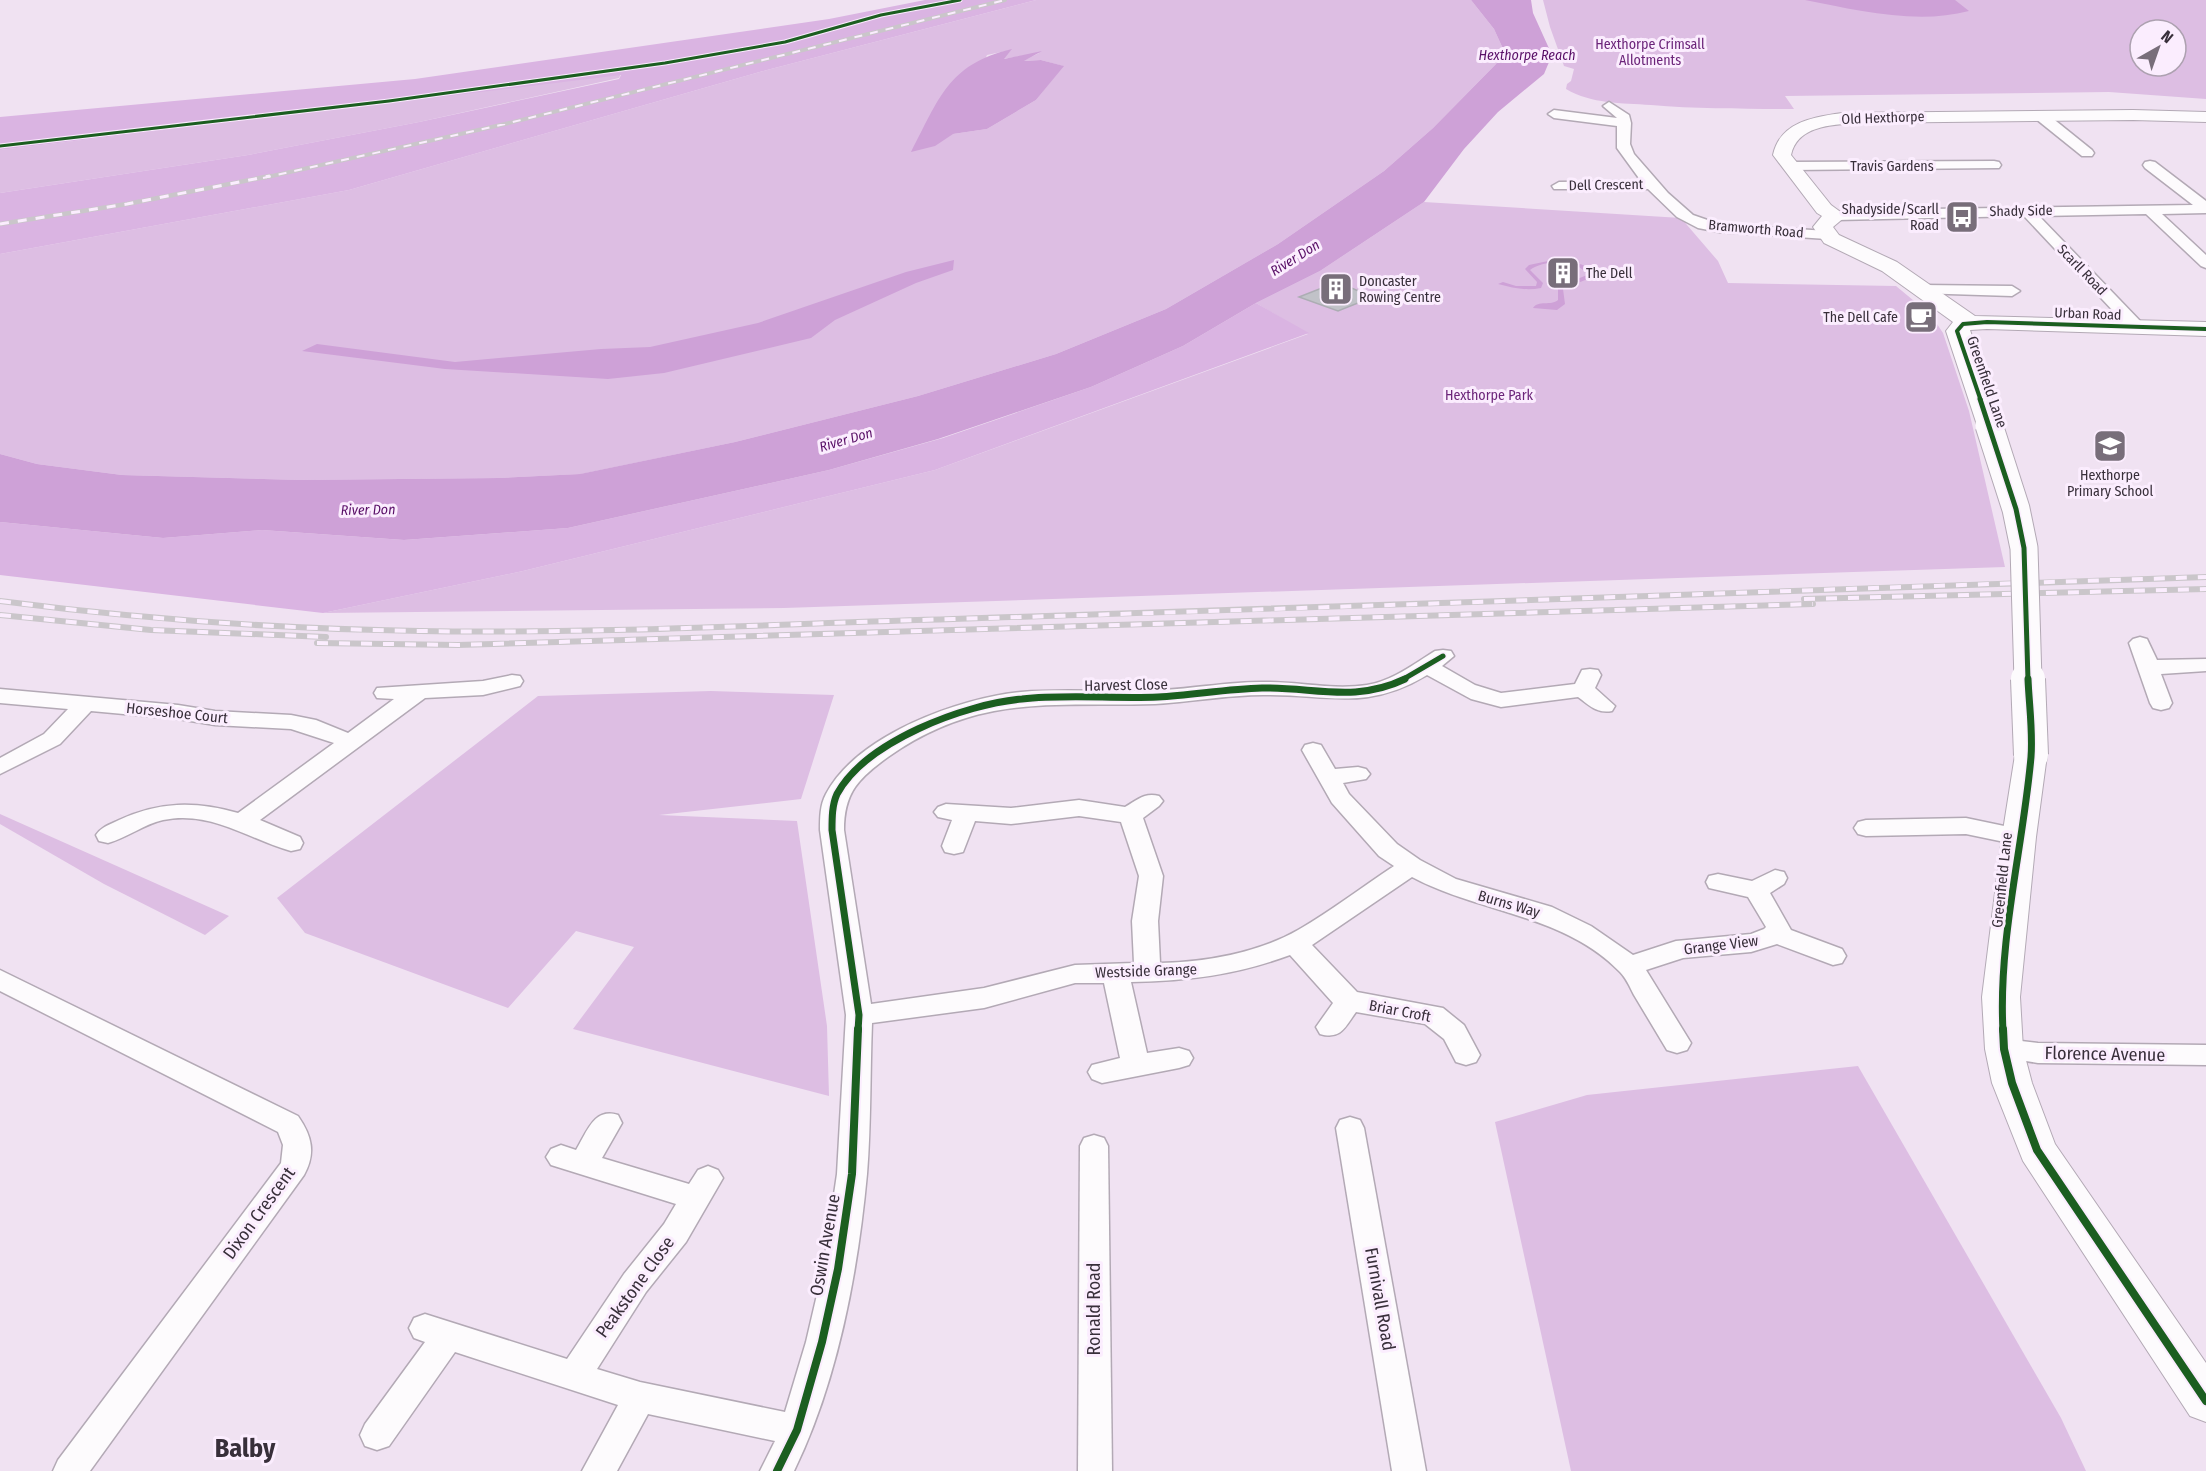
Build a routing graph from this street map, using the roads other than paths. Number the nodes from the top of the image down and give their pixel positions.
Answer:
1 (1609, 106) dead end
2 (2041, 116) junction
3 (2206, 117) edge
4 (1625, 123) junction
5 (1543, 125) dead end
6 (2087, 153) dead end
7 (1994, 165) dead end
8 (2150, 165) dead end
9 (1790, 166) junction
10 (1652, 185) junction
11 (1559, 186) dead end
12 (2206, 209) edge
13 (2150, 210) junction
14 (2027, 211) junction
15 (1831, 226) junction
16 (2206, 263) edge
17 (1922, 290) junction
18 (2012, 291) dead end
19 (1970, 322) junction
20 (2138, 328) junction
21 (2206, 329) edge
22 (2140, 643) dead end
23 (2206, 665) edge
24 (2149, 666) junction
25 (512, 681) dead end
26 (418, 692) junction
27 (385, 693) dead end
28 (0, 696) edge
29 (2161, 703) dead end
30 (85, 704) junction
31 (1604, 706) dead end
32 (351, 742) junction
33 (1313, 750) dead end
34 (0, 767) edge
35 (1358, 774) dead end
36 (1328, 777) junction
37 (1151, 801) dead end
38 (1128, 816) junction
39 (243, 821) junction
40 (1866, 828) dead end
41 (108, 835) dead end
42 (2019, 837) junction
43 (291, 843) dead end
44 (954, 846) dead end
45 (1411, 866) junction
46 (1718, 882) dead end
47 (1777, 934) junction
48 (1294, 942) junction
49 (1833, 956) dead end
50 (1630, 966) junction
51 (1115, 972) junction
52 (1147, 972) junction
53 (0, 980) edge
54 (1350, 1001) junction
55 (859, 1016) junction
56 (1330, 1027) dead end
57 (1677, 1043) dead end
58 (2004, 1049) junction
59 (2206, 1055) edge
60 (1466, 1056) dead end
61 (1179, 1058) dead end
62 (1136, 1066) junction
63 (1102, 1072) dead end
64 (608, 1123) dead end
65 (1350, 1128) dead end
66 (1094, 1146) dead end
67 (574, 1376) junction
68 (640, 1397) junction
69 (2206, 1401) edge
70 (797, 1430) junction
71 (377, 1435) dead end
72 (70, 1471) edge
73 (599, 1471) edge
74 (777, 1471) edge
75 (1095, 1471) edge
76 (1409, 1471) edge

1 - 4 street
2 - 3 street, Old Hexthorpe
2 - 6 street
2 - 9 street, Old Hexthorpe
4 - 5 street
4 - 10 street, Bramworth Road
7 - 9 street, Travis Gardens
8 - 12 street
9 - 15 street, Old Hexthorpe
10 - 11 street, Dell Crescent
10 - 15 street, Bramworth Road
12 - 13 street, Shady Side
13 - 14 street, Shady Side
13 - 16 street
14 - 15 street, Shady Side
14 - 20 street, Scarll Road
15 - 17 street, Old Hexthorpe
17 - 18 street
17 - 19 street, Old Hexthorpe
19 - 20 street, Urban Road
19 - 42 street, Greenfield Lane, bridge
20 - 21 street, Urban Road
22 - 24 street
23 - 24 street
24 - 29 street
25 - 26 street
26 - 27 street
26 - 32 street
28 - 30 street, Horseshoe Court
30 - 32 street, Horseshoe Court
30 - 34 street
31 - 55 street, Harvest Close
32 - 39 street
33 - 36 street, Burns Way
35 - 36 street
36 - 45 street, Burns Way
37 - 38 street
38 - 44 street
38 - 52 street
39 - 41 street
39 - 43 street
40 - 42 street
42 - 58 street, Greenfield Lane
45 - 48 street, Westside Grange
45 - 50 street, Burns Way
46 - 47 street, Grange View
47 - 49 street, Grange View
47 - 50 street, Grange View
48 - 52 street, Westside Grange
48 - 54 street, Briar Croft
50 - 57 street, Burns Way
51 - 52 street, Westside Grange
51 - 55 street, Westside Grange
51 - 62 street
53 - 72 street, Dixon Crescent
54 - 56 street, Briar Croft
54 - 60 street, Briar Croft
55 - 70 street, Oswin Avenue
58 - 59 street, Florence Avenue
58 - 69 street, Greenfield Lane
61 - 62 street
62 - 63 street
64 - 67 street, Peakstone Close
65 - 76 street, Furnivall Road
66 - 75 street, Ronald Road
67 - 68 street
67 - 71 street
68 - 70 street
68 - 73 street
70 - 74 street, Oswin Avenue

